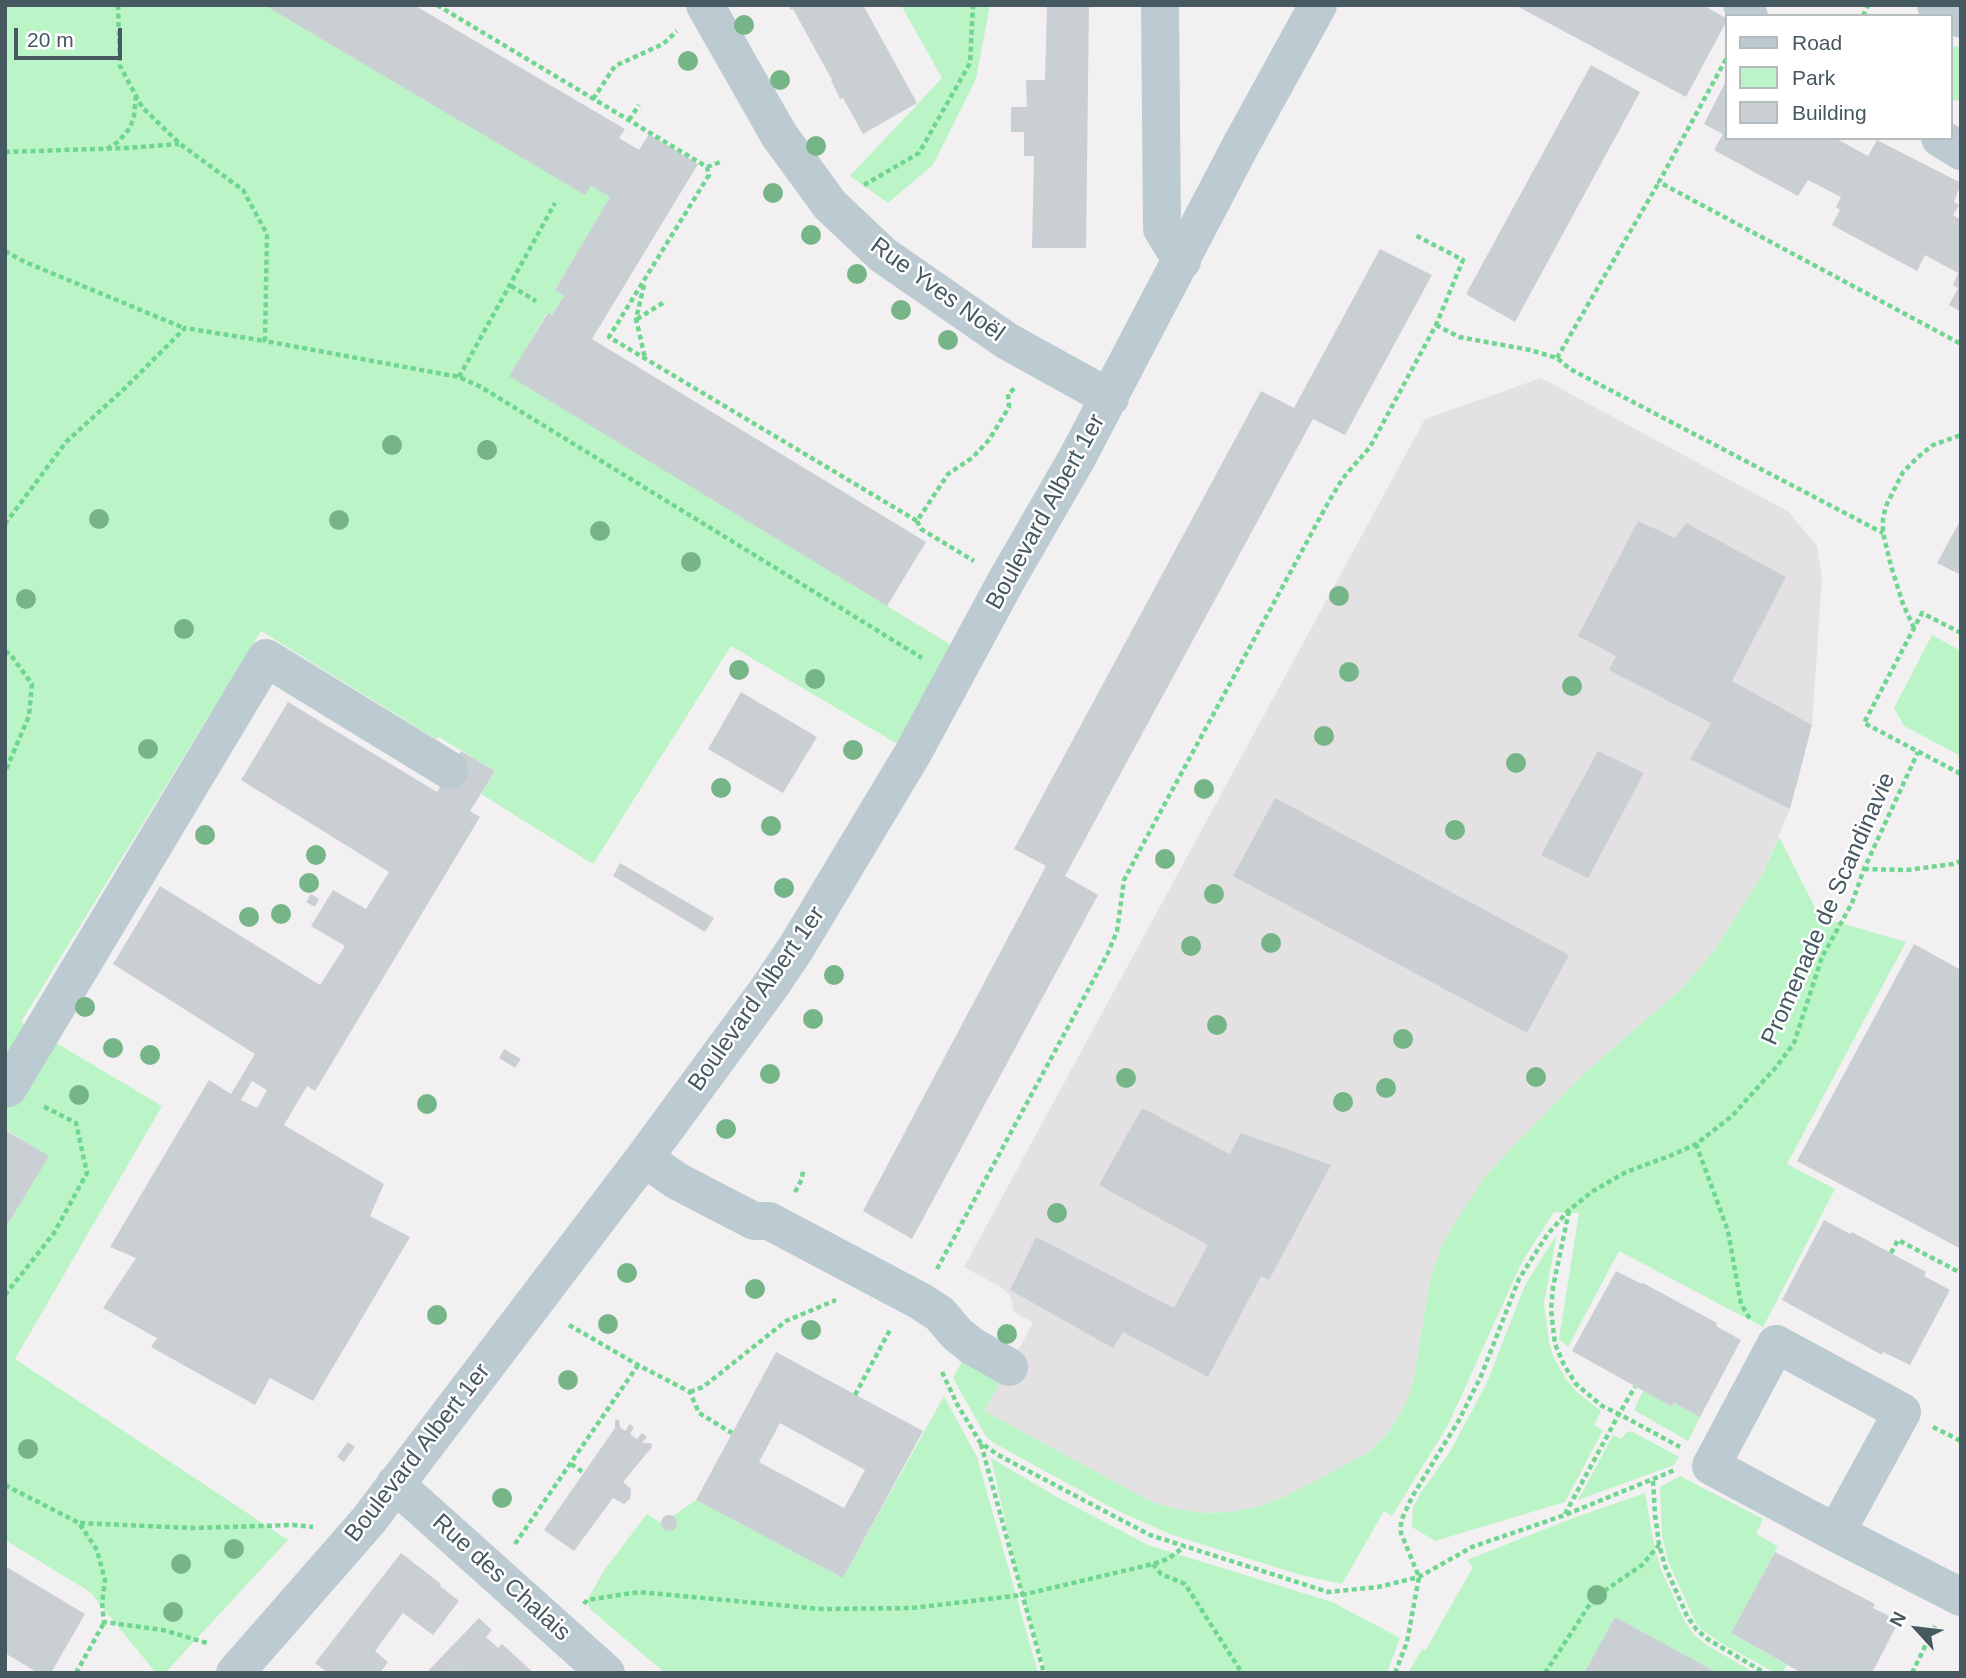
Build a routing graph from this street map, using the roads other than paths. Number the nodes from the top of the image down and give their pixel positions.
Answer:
1 (705, 5) edge
2 (1160, 5) edge
3 (1318, 5) edge
4 (1936, 5) edge
5 (1961, 19) edge
6 (1943, 140) edge
7 (1961, 151) edge
8 (1182, 261) junction
9 (1110, 398) junction
10 (449, 771) dead end
11 (8, 1088) road end
12 (644, 1158) junction
13 (1009, 1367) dead end
14 (395, 1484) junction
15 (1836, 1533) junction
16 (1961, 1597) edge
17 (235, 1673) edge
18 (606, 1673) edge

1 - 9 street, Rue Yves Noël
2 - 8 street
3 - 8 street, Boulevard Albert 1er
4 - 5 street
6 - 7 street
8 - 9 street, Boulevard Albert 1er
9 - 12 street, Boulevard Albert 1er
10 - 11 street
12 - 13 street
12 - 14 street, Boulevard Albert 1er
14 - 17 street, Boulevard Albert 1er
14 - 18 street, Rue des Chalais
15 - 15 street
15 - 16 street

